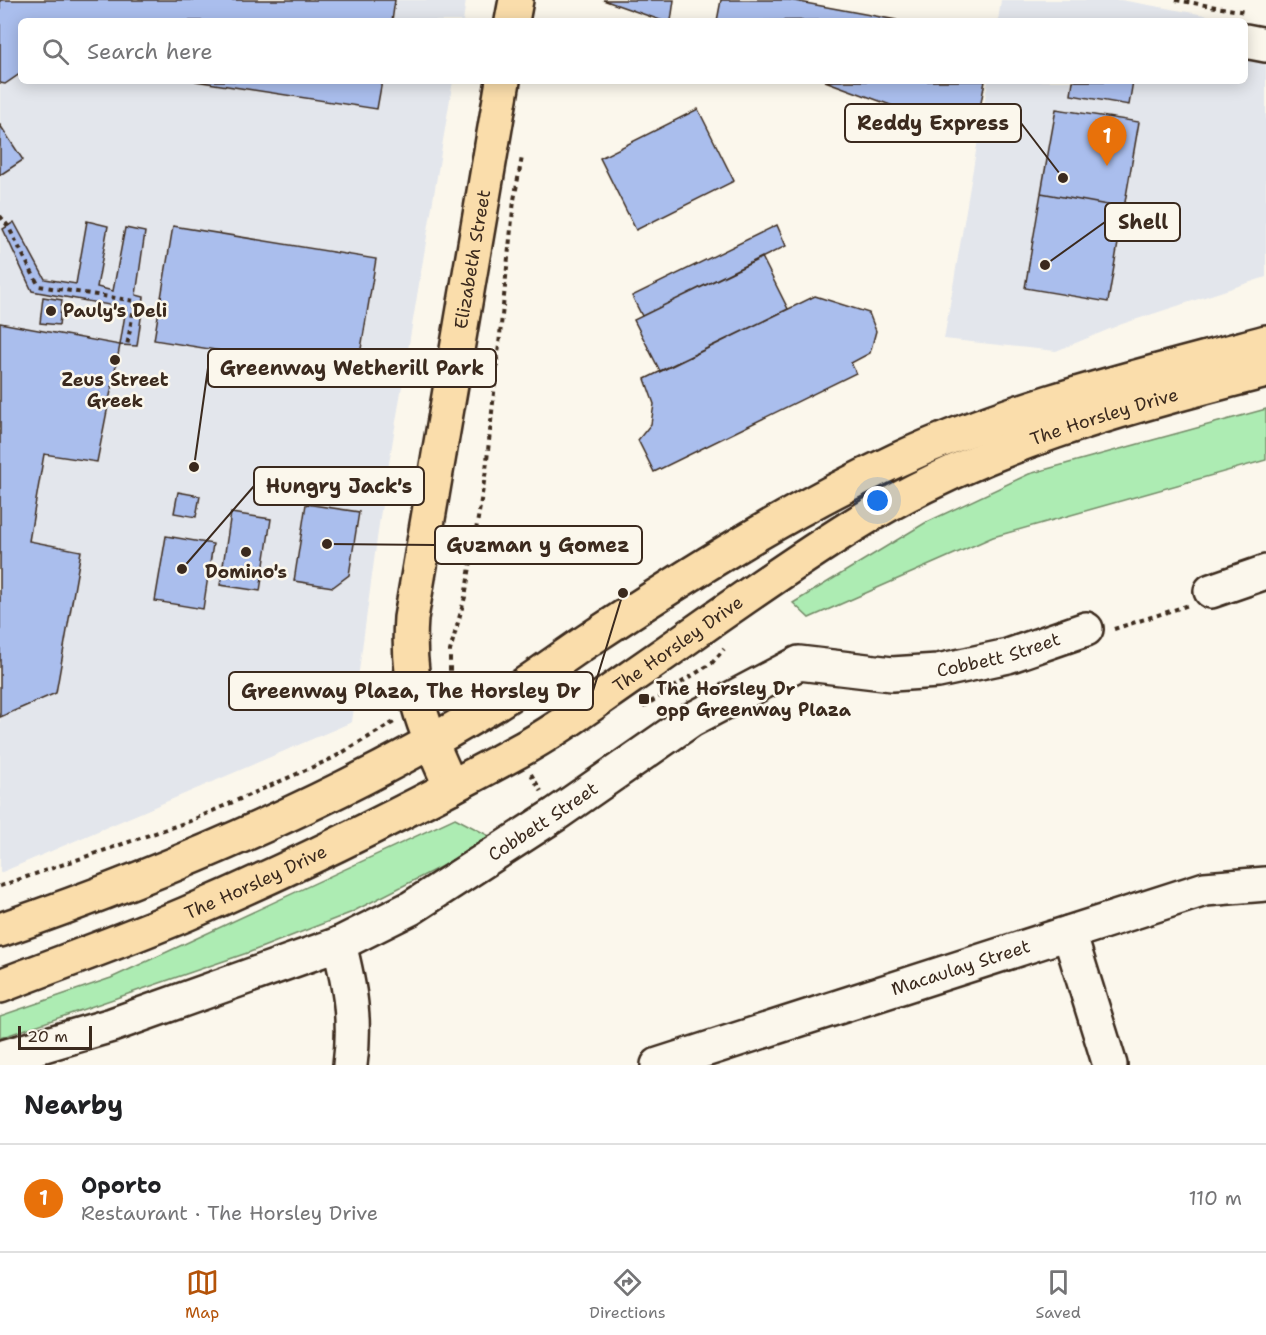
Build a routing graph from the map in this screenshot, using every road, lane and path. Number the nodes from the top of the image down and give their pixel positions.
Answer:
1 (516, 0) edge
2 (1176, 0) edge
3 (513, 18) edge
4 (1224, 18) edge
5 (1253, 29) edge
6 (1266, 45) edge
7 (502, 84) edge
8 (516, 188) dead end
9 (0, 216) edge
10 (1266, 342) edge
11 (127, 346) dead end
12 (1266, 371) edge
13 (1266, 572) edge
14 (1211, 591) joint
15 (1086, 629) joint
16 (727, 646) dead end
17 (481, 688) dead end
18 (634, 712) dead end
19 (368, 736) dead end
20 (430, 742) junction
21 (538, 768) dead end
22 (529, 772) dead end
23 (451, 787) junction
24 (1266, 884) edge
25 (0, 886) edge
26 (0, 930) edge
27 (1069, 933) junction
28 (339, 944) junction
29 (0, 986) edge
30 (0, 1058) edge
31 (350, 1065) edge
32 (658, 1065) edge
33 (1110, 1065) edge

1 - 3 main road
2 - 4 path
5 - 6 street
7 - 20 main road, Elizabeth Street
8 - 17 path
9 - 11 path
10 - 20 main road, The Horsley Drive
12 - 23 main road, The Horsley Drive
13 - 14 street
14 - 15 path
15 - 28 street, Cobbett Street
16 - 18 path
19 - 25 path
20 - 23 main road, Elizabeth Street
20 - 26 main road, The Horsley Drive
21 - 22 path
23 - 29 main road, The Horsley Drive
24 - 27 street, Macaulay Street
27 - 32 street, Macaulay Street
27 - 33 street
28 - 30 street, Cobbett Street
28 - 31 street

